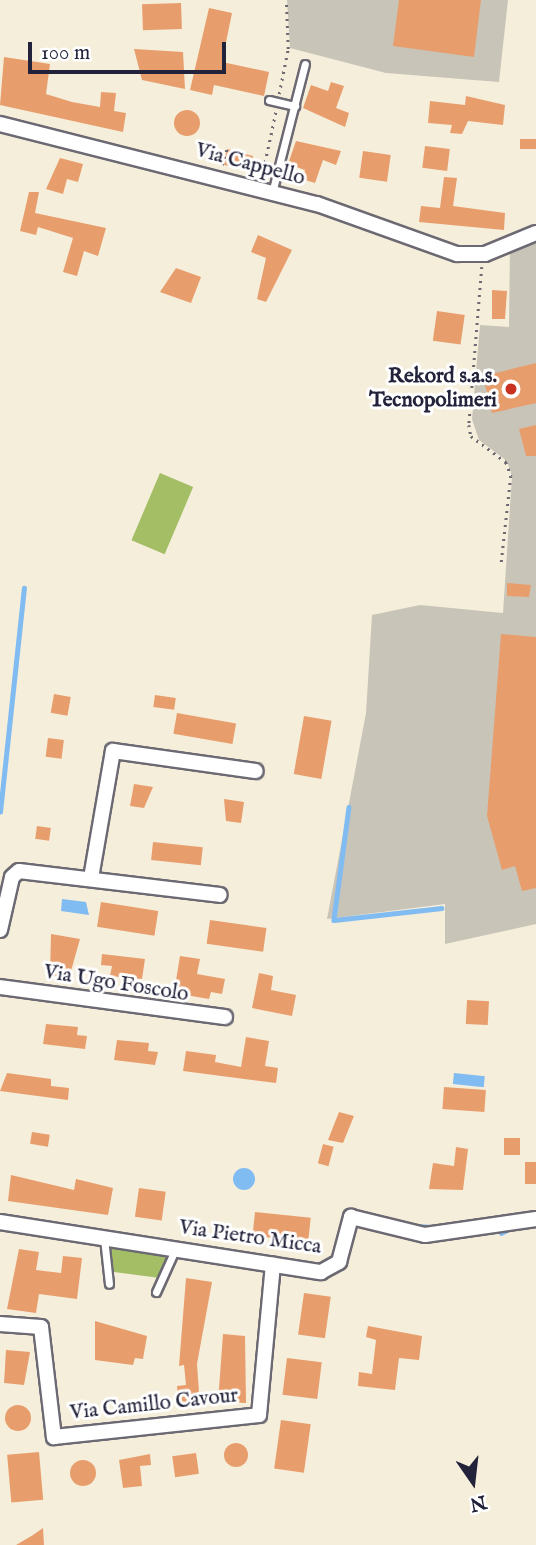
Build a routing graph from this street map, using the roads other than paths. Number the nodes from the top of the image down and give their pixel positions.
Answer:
1 (305, 64) dead end
2 (269, 100) dead end
3 (295, 106) junction
4 (0, 124) edge
5 (272, 194) junction
6 (536, 233) edge
7 (256, 771) dead end
8 (91, 878) junction
9 (220, 895) dead end
10 (0, 930) edge
11 (0, 988) edge
12 (225, 1017) dead end
13 (536, 1219) edge
14 (0, 1222) edge
15 (104, 1238) junction
16 (175, 1249) junction
17 (273, 1265) junction
18 (109, 1284) dead end
19 (156, 1292) dead end
20 (0, 1324) edge

1 - 3 lane
2 - 3 lane
3 - 5 lane
4 - 5 street, Via Cappello
5 - 6 street, Via Cappello
7 - 8 street
8 - 9 street
8 - 10 street
11 - 12 street, Via Ugo Foscolo
13 - 17 street, Via Pietro Micca
14 - 15 street, Via Pietro Micca
15 - 16 street, Via Pietro Micca
15 - 18 lane
16 - 17 street, Via Pietro Micca
16 - 19 lane
17 - 20 street, Via Camillo Cavour

